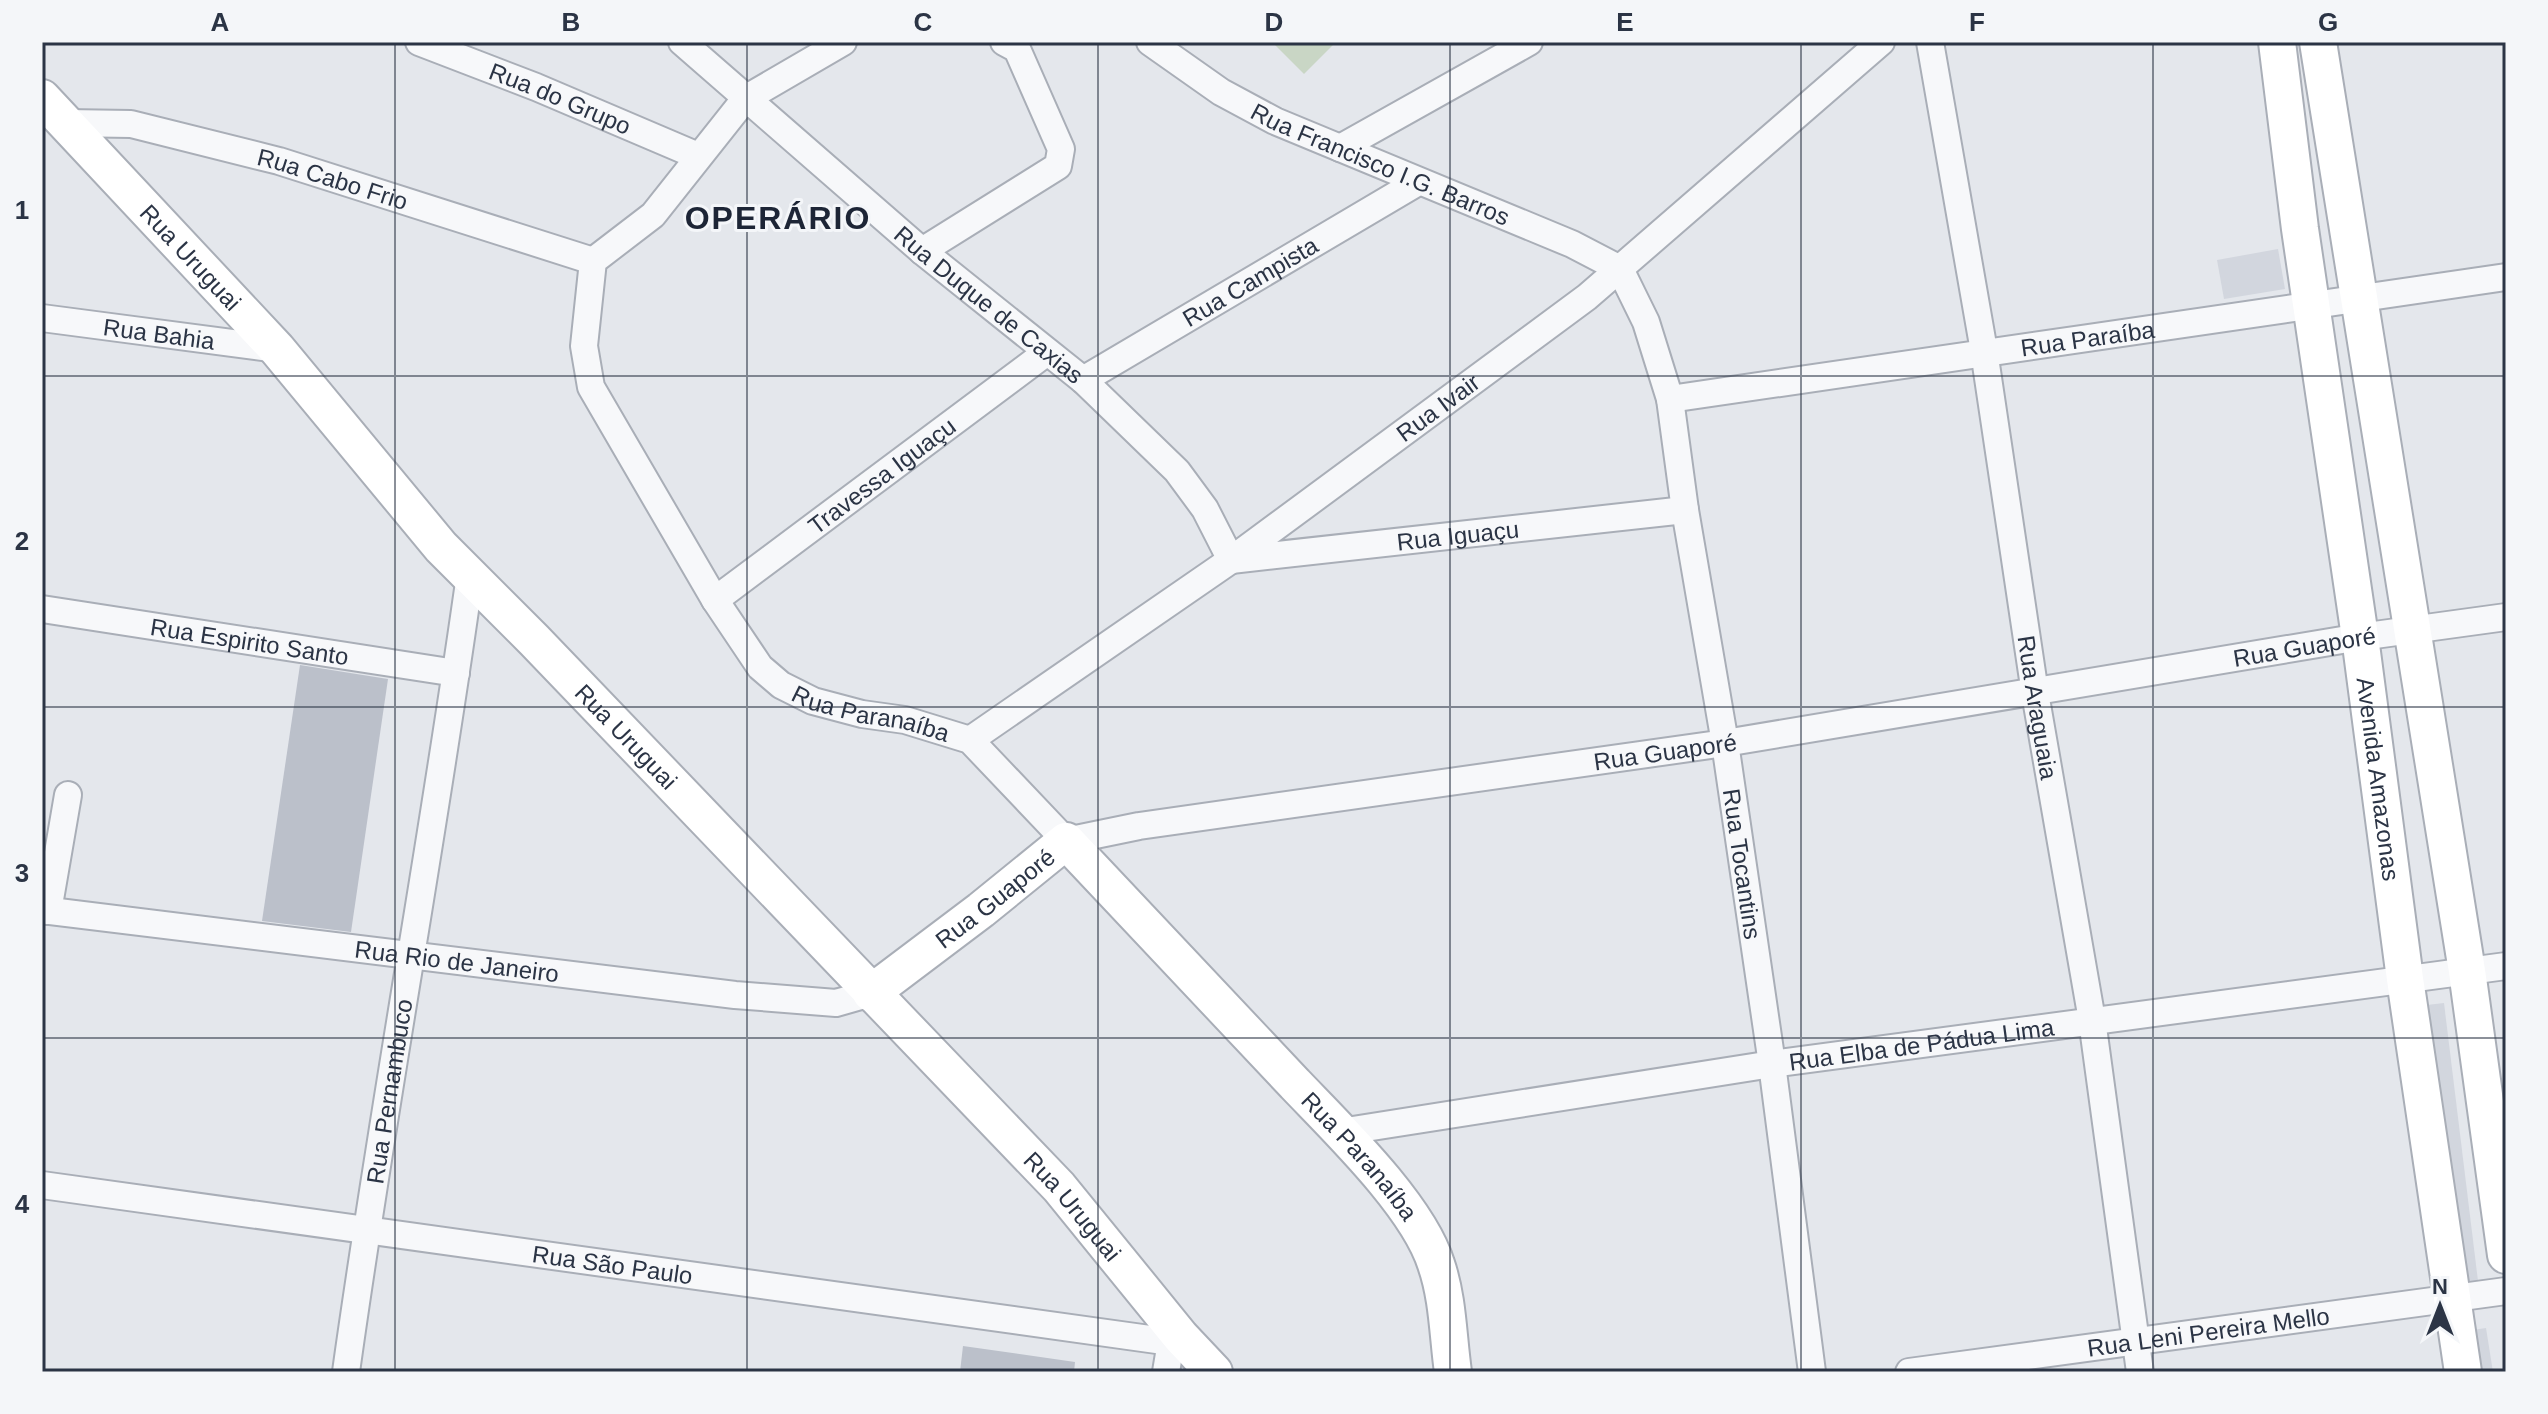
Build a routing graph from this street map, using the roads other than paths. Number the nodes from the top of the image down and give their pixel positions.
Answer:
1 (419, 42) edge
2 (682, 42) edge
3 (843, 42) edge
4 (1150, 42) edge
5 (1529, 42) edge
6 (1881, 42) edge
7 (1930, 42) edge
8 (2277, 42) edge
9 (2318, 42) edge
10 (1015, 44) edge
11 (745, 99) junction
12 (54, 111) edge
13 (1340, 148) junction
14 (698, 156) junction
15 (1418, 182) junction
16 (922, 251) junction
17 (593, 261) junction
18 (1620, 269) junction
19 (2506, 277) edge
20 (2358, 300) junction
21 (2313, 307) junction
22 (42, 318) edge
23 (277, 349) junction
24 (1984, 351) junction
25 (1047, 352) junction
26 (1083, 380) junction
27 (1670, 399) junction
28 (1685, 510) junction
29 (1231, 560) junction
30 (470, 575) junction
31 (715, 600) junction
32 (42, 609) edge
33 (2506, 617) edge
34 (2411, 630) junction
35 (2360, 637) junction
36 (456, 673) junction
37 (2035, 693) junction
38 (970, 740) junction
39 (1725, 743) junction
40 (68, 795) dead end
41 (1066, 841) junction
42 (45, 910) edge
43 (411, 956) junction
44 (2506, 966) edge
45 (2467, 971) junction
46 (2405, 979) junction
47 (871, 993) junction
48 (2092, 1020) junction
49 (1772, 1064) junction
50 (1340, 1132) junction
51 (42, 1185) edge
52 (366, 1230) junction
53 (2506, 1255) edge
54 (2506, 1291) edge
55 (2453, 1300) junction
56 (1176, 1340) junction
57 (2135, 1340) junction
58 (346, 1372) edge
59 (1166, 1372) edge
60 (1214, 1372) edge
61 (1453, 1372) edge
62 (1812, 1372) edge
63 (1909, 1372) edge
64 (2140, 1372) edge
65 (2463, 1372) edge

1 - 14 street, Rua do Grupo
2 - 11 street, Rua Duque de Caxias
3 - 11 street
4 - 13 street, Rua Francisco I.G. Barros
5 - 13 street
6 - 18 street, Rua Ivair
7 - 24 street, Rua Araguaia
8 - 21 street, Avenida Amazonas
9 - 20 street
10 - 16 street
11 - 14 street
11 - 16 street, Rua Duque de Caxias
12 - 17 street, Rua Cabo Frio
12 - 23 street, Rua Uruguai
13 - 15 street, Rua Francisco I.G. Barros
14 - 17 street
15 - 18 street, Rua Francisco I.G. Barros
15 - 26 street, Rua Campista
16 - 25 street, Rua Duque de Caxias
17 - 31 street, Rua Paranaíba
18 - 27 street, Rua Tocantins
18 - 29 street, Rua Ivair
19 - 20 street, Rua Paraíba
20 - 21 street, Rua Paraíba
20 - 34 street
21 - 24 street, Rua Paraíba
21 - 35 street, Avenida Amazonas
22 - 23 street, Rua Bahia
23 - 30 street, Rua Uruguai
24 - 27 street, Rua Paraíba
24 - 37 street, Rua Araguaia
25 - 26 street, Rua Duque de Caxias
25 - 31 street, Travessa Iguaçu
26 - 29 street, Rua Duque de Caxias
27 - 28 street, Rua Tocantins
28 - 29 street, Rua Iguaçu
28 - 39 street, Rua Tocantins
29 - 38 street, Rua Ivair
30 - 36 street, Rua Pernambuco
30 - 47 street, Rua Uruguai
31 - 38 street, Rua Paranaíba
32 - 36 street, Rua Espirito Santo
33 - 34 street, Rua Guaporé
34 - 35 street, Rua Guaporé
34 - 45 street
35 - 37 street, Rua Guaporé
35 - 46 street, Avenida Amazonas
36 - 43 street, Rua Pernambuco
37 - 39 street, Rua Guaporé
37 - 48 street, Rua Araguaia
38 - 41 street, Rua Paranaíba
39 - 41 street, Rua Guaporé
39 - 49 street, Rua Tocantins
40 - 42 street
41 - 47 street, Rua Guaporé
41 - 50 street, Rua Paranaíba
42 - 43 street, Rua Rio de Janeiro
43 - 47 street, Rua Rio de Janeiro
43 - 52 street, Rua Pernambuco
44 - 45 street, Rua Elba de Pádua Lima
45 - 46 street, Rua Elba de Pádua Lima
45 - 53 street
46 - 48 street, Rua Elba de Pádua Lima
46 - 55 street, Avenida Amazonas
47 - 56 street, Rua Uruguai
48 - 49 street, Rua Elba de Pádua Lima
48 - 57 street, Rua Araguaia
49 - 50 street, Rua Elba de Pádua Lima
49 - 62 street, Rua Tocantins
50 - 61 street, Rua Paranaíba
51 - 52 street, Rua São Paulo
52 - 56 street, Rua São Paulo
52 - 58 street, Rua Pernambuco
54 - 55 street, Rua Leni Pereira Mello
55 - 57 street, Rua Leni Pereira Mello
55 - 65 street, Avenida Amazonas
56 - 59 street
56 - 60 street, Rua Uruguai
57 - 63 street, Rua Leni Pereira Mello
57 - 64 street, Rua Araguaia

